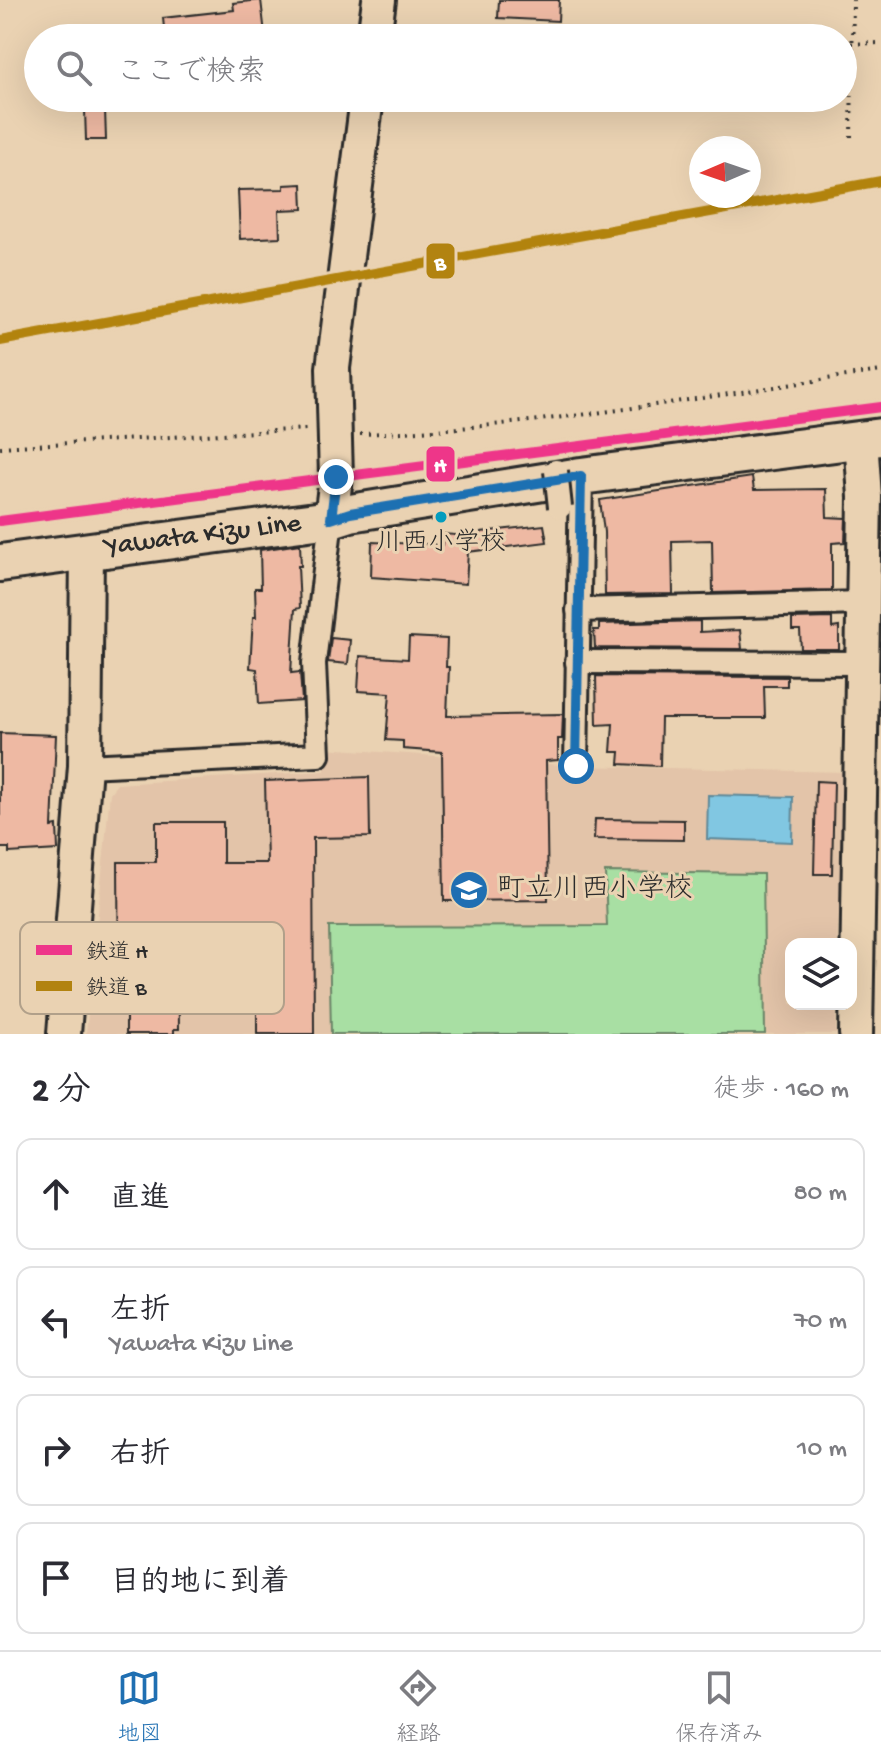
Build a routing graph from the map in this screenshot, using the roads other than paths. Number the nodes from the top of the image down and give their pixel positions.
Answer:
1 (365, 112) edge
2 (871, 438) edge
3 (568, 473) junction
4 (560, 507) dead end
5 (331, 519) junction
6 (87, 551) junction
7 (0, 563) edge
8 (863, 603) junction
9 (578, 610) junction
10 (577, 662) junction
11 (862, 663) junction
12 (85, 766) junction
13 (576, 766) dead end
14 (73, 922) edge
15 (66, 1014) edge
16 (64, 1034) edge
17 (856, 1034) edge

1 - 5 street
2 - 3 main road, Yawata Kizu Line
2 - 8 street
3 - 4 street, bridge
3 - 5 main road, Yawata Kizu Line
3 - 9 street
5 - 6 main road, Yawata Kizu Line
5 - 12 street
6 - 7 main road, Yawata Kizu Line
6 - 12 street
8 - 9 street
8 - 11 street
9 - 10 street
10 - 11 street
10 - 13 street
11 - 17 street
12 - 14 street
15 - 16 street

